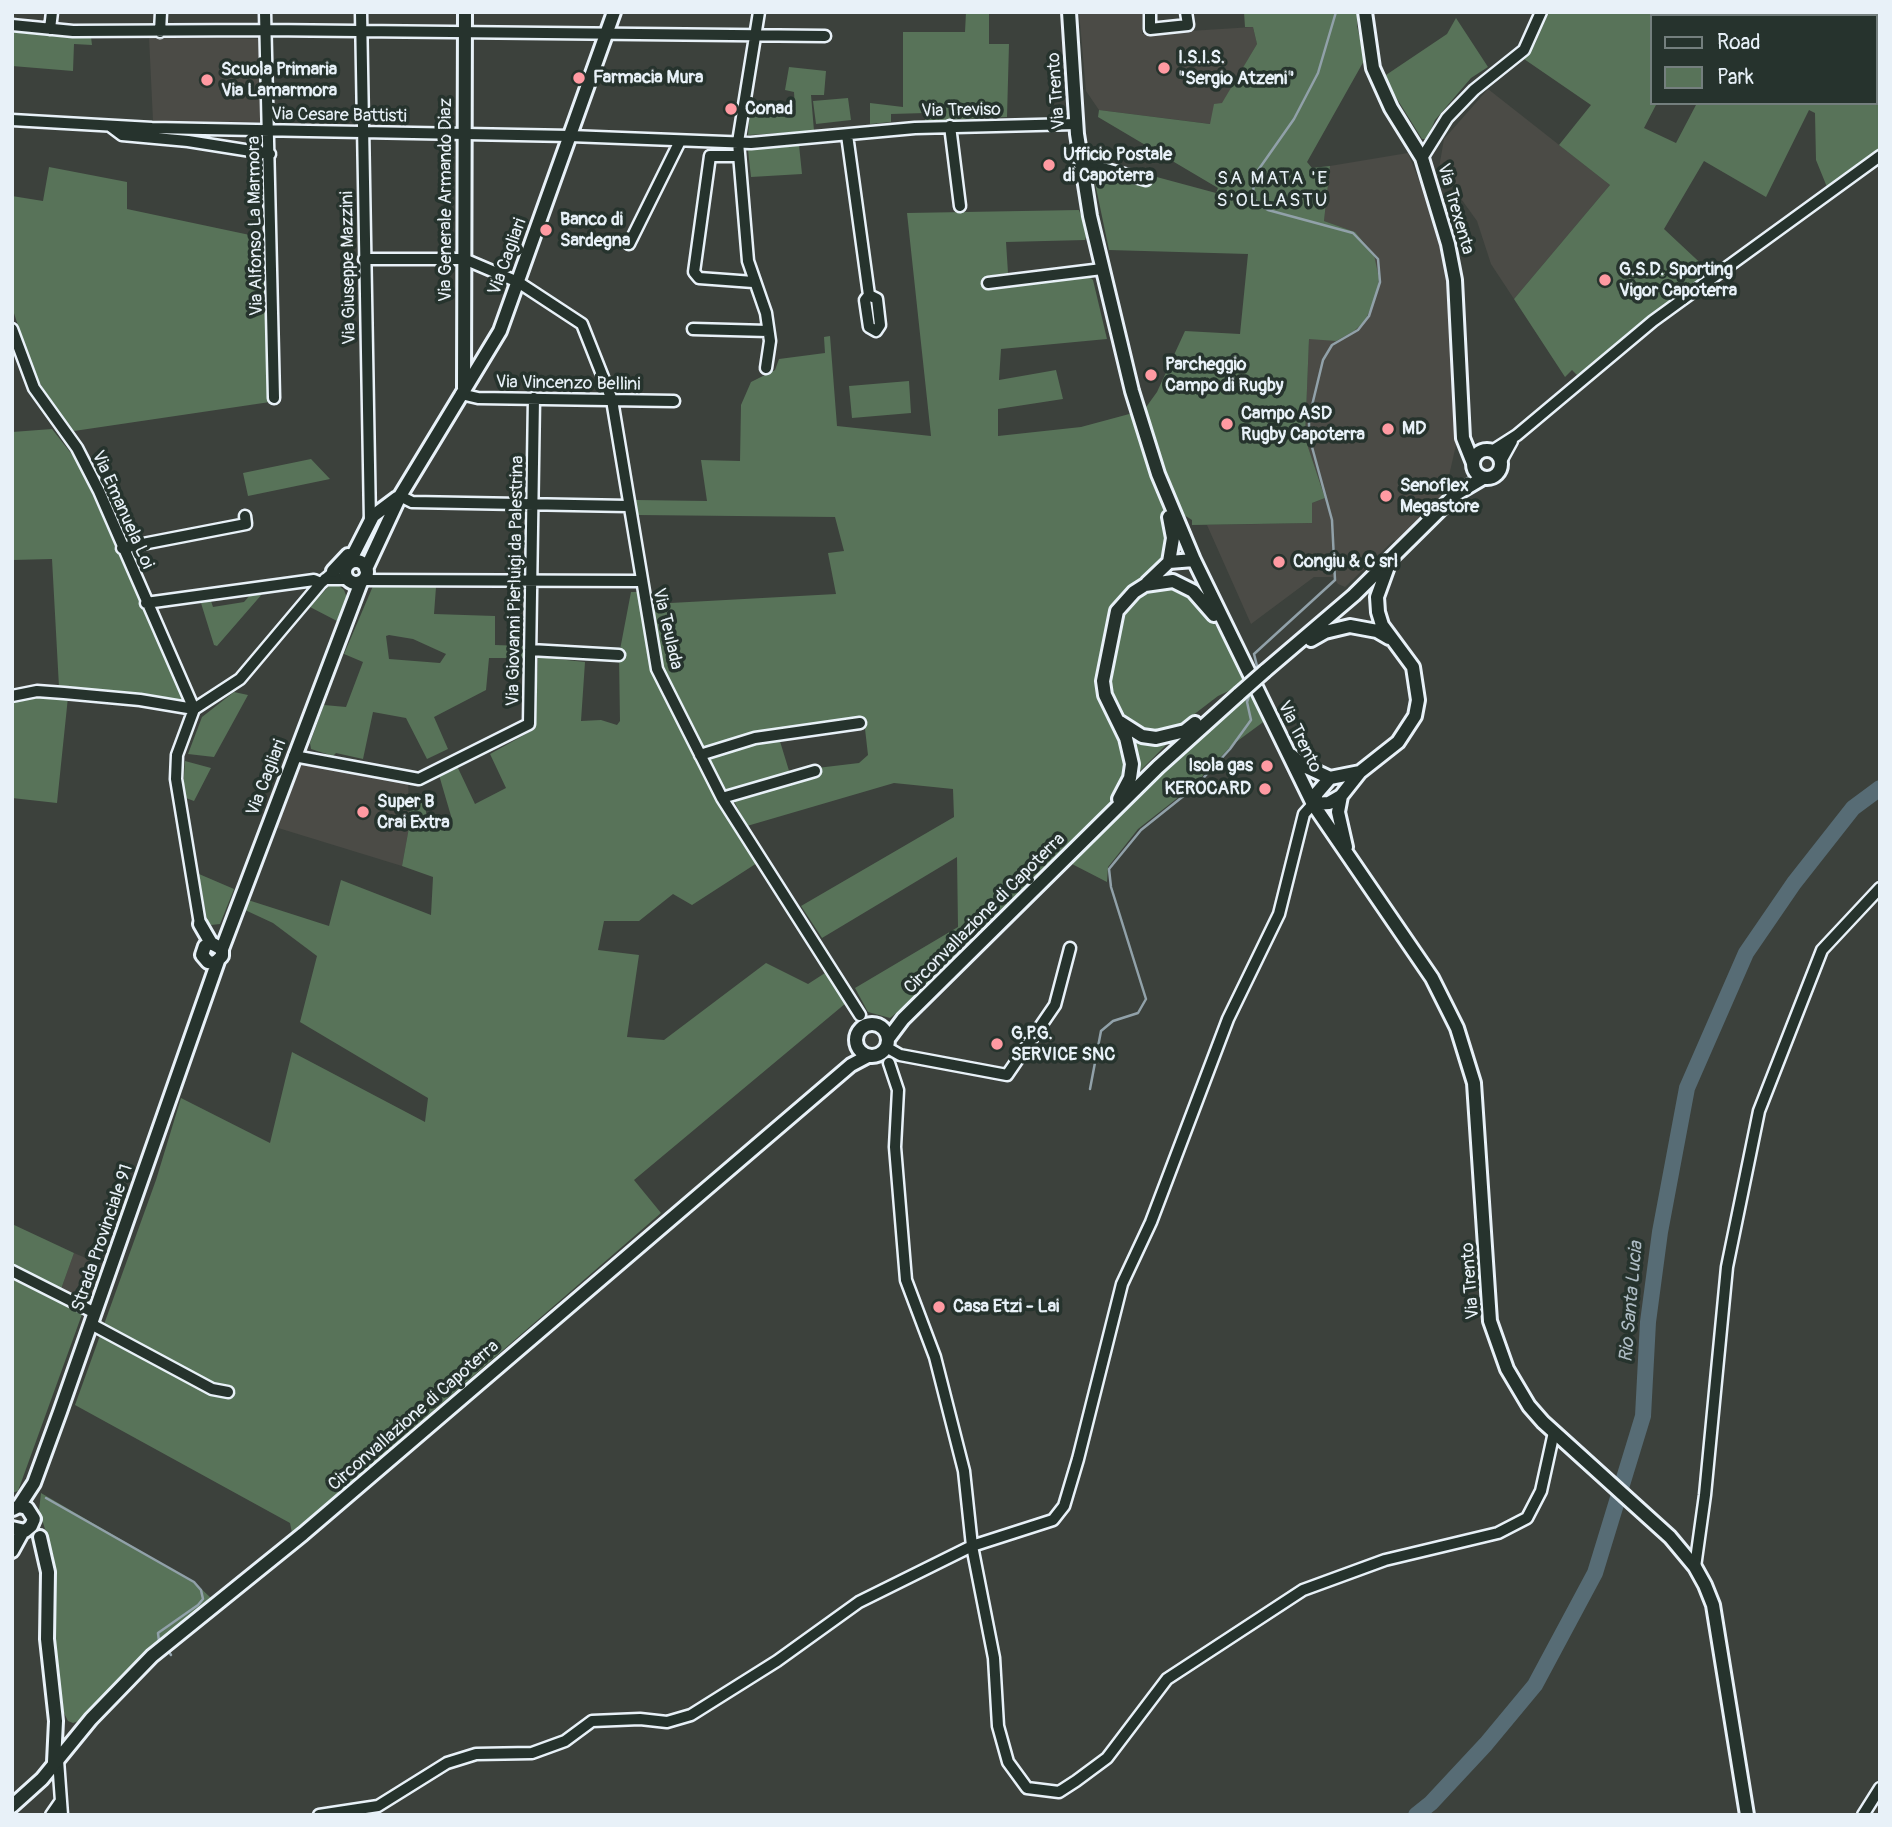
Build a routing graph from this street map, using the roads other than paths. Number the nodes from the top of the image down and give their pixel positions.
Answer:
1 (52, 12) edge
2 (161, 12) edge
3 (265, 12) edge
4 (361, 12) edge
5 (465, 12) edge
6 (614, 12) edge
7 (759, 12) edge
8 (1069, 12) edge
9 (1150, 12) edge
10 (1186, 12) edge
11 (1365, 12) edge
12 (1541, 12) edge
13 (12, 24) edge
14 (50, 29) junction
15 (265, 30) junction
16 (361, 31) junction
17 (464, 31) junction
18 (160, 32) junction
19 (607, 32) junction
20 (755, 34) junction
21 (825, 36) dead end
22 (12, 120) edge
23 (1076, 124) junction
24 (950, 127) junction
25 (270, 130) junction
26 (148, 133) junction
27 (363, 133) junction
28 (463, 134) junction
29 (847, 135) junction
30 (570, 136) junction
31 (680, 141) junction
32 (738, 142) junction
33 (270, 154) junction
34 (739, 156) junction
35 (1880, 156) edge
36 (1422, 158) junction
37 (1080, 162) junction
38 (1146, 180) dead end
39 (960, 206) dead end
40 (629, 244) dead end
41 (364, 259) junction
42 (464, 259) junction
43 (1102, 269) junction
44 (518, 282) junction
45 (753, 282) junction
46 (988, 282) dead end
47 (869, 295) dead end
48 (12, 329) edge
49 (693, 329) dead end
50 (768, 331) junction
51 (766, 368) dead end
52 (463, 391) junction
53 (274, 398) dead end
54 (534, 398) junction
55 (612, 400) junction
56 (674, 401) dead end
57 (1463, 419) junction
58 (1493, 454) junction
59 (1473, 465) junction
60 (1483, 478) junction
61 (1164, 490) junction
62 (1456, 494) junction
63 (400, 496) junction
64 (533, 504) junction
65 (628, 506) junction
66 (386, 515) junction
67 (245, 516) dead end
68 (370, 523) junction
69 (361, 543) junction
70 (122, 548) junction
71 (1194, 560) junction
72 (1390, 561) junction
73 (1169, 562) junction
74 (348, 565) junction
75 (359, 577) junction
76 (326, 578) junction
77 (640, 581) junction
78 (1173, 581) junction
79 (531, 582) junction
80 (1145, 585) junction
81 (146, 603) junction
82 (1230, 633) junction
83 (1395, 641) junction
84 (1295, 646) junction
85 (530, 650) junction
86 (619, 654) dead end
87 (12, 696) edge
88 (1225, 705) junction
89 (194, 709) junction
90 (1116, 719) junction
91 (860, 723) dead end
92 (1286, 751) junction
93 (700, 755) junction
94 (294, 756) junction
95 (815, 771) dead end
96 (1360, 772) junction
97 (1330, 778) junction
98 (1341, 796) junction
99 (722, 798) junction
100 (1313, 804) junction
101 (1094, 830) junction
102 (1349, 858) junction
103 (1880, 888) edge
104 (200, 924) junction
105 (228, 927) junction
106 (1070, 948) dead end
107 (212, 951) junction
108 (860, 1014) junction
109 (904, 1019) junction
110 (876, 1025) junction
111 (860, 1030) junction
112 (857, 1046) junction
113 (882, 1052) junction
114 (851, 1065) junction
115 (12, 1271) edge
116 (93, 1319) junction
117 (229, 1392) dead end
118 (1558, 1435) junction
119 (22, 1519) edge
120 (40, 1537) joint
121 (972, 1546) junction
122 (12, 1551) edge
123 (1695, 1567) junction
124 (56, 1721) junction
125 (81, 1732) junction
126 (56, 1762) junction
127 (45, 1776) junction
128 (59, 1778) junction
129 (1880, 1788) edge
130 (60, 1801) junction
131 (12, 1806) edge
132 (51, 1815) edge
133 (62, 1815) edge
134 (319, 1815) edge
135 (1747, 1815) edge
136 (1863, 1815) edge

1 - 14 street
2 - 18 street
3 - 15 street, Via Alfonso La Marmora
4 - 16 street, Via Giuseppe Mazzini
5 - 17 street, Via Generale Armando Diaz
6 - 19 street, Via Cagliari
7 - 20 street
8 - 23 street, Via Trento
9 - 10 street
11 - 36 street
12 - 36 street, Via Trexenta
13 - 14 street
14 - 18 street
15 - 16 street
15 - 18 street
15 - 25 street, Via Alfonso La Marmora
16 - 17 street
16 - 27 street, Via Giuseppe Mazzini
17 - 19 street
17 - 28 street, Via Generale Armando Diaz
19 - 20 street
19 - 30 street, Via Cagliari
20 - 21 street
20 - 32 street
22 - 26 street, Via Cesare Battisti
23 - 24 street, Via Treviso
23 - 37 street, Via Trento
24 - 29 street, Via Treviso
24 - 39 street
25 - 26 street, Via Cesare Battisti
25 - 27 street, Via Cesare Battisti
25 - 33 street, Via Alfonso La Marmora
26 - 33 street, Via Cesare Battisti
27 - 28 street, Via Cesare Battisti
27 - 41 street, Via Giuseppe Mazzini
28 - 30 street, Via Cesare Battisti
28 - 42 street, Via Generale Armando Diaz
29 - 32 street, Via Treviso
29 - 47 street
30 - 31 street, Via Cesare Battisti
30 - 44 street, Via Cagliari
31 - 32 street, Via Cesare Battisti
31 - 40 street
32 - 34 street
33 - 53 street, Via Alfonso La Marmora
34 - 45 street
34 - 45 street
35 - 58 street
36 - 57 street, Via Trexenta
37 - 38 street
37 - 43 street, Via Trento
41 - 42 street
41 - 68 street, Via Giuseppe Mazzini
42 - 44 street, Via Teulada
42 - 52 street, Via Generale Armando Diaz
43 - 46 street
43 - 61 street, Via Trento
44 - 52 street, Via Cagliari
44 - 55 street, Via Teulada
45 - 50 street
48 - 70 street, Via Emanuela Loi
49 - 50 street
50 - 51 street
52 - 54 street, Via Vincenzo Bellini
52 - 63 street, Via Cagliari
54 - 55 street, Via Vincenzo Bellini
54 - 64 street, Via Giovanni Pierluigi da Palestrina
55 - 56 street, Via Vincenzo Bellini
55 - 65 street, Via Teulada
57 - 58 street
57 - 59 street, Via Trexenta
58 - 59 street
58 - 60 street
59 - 60 street
59 - 62 street
60 - 62 street
61 - 71 street, Via Trento
61 - 73 street
62 - 72 street
63 - 64 street
63 - 66 street, Via Cagliari
64 - 65 street
64 - 79 street, Via Giovanni Pierluigi da Palestrina
65 - 77 street, Via Teulada
66 - 68 street, Via Cagliari
66 - 75 street, Via Cagliari
67 - 70 street
68 - 69 street, Via Cagliari
69 - 74 street, Via Cagliari
69 - 76 street
70 - 81 street, Via Emanuela Loi
71 - 73 street
71 - 78 street
71 - 82 street, Via Trento
72 - 83 street
72 - 84 street
73 - 80 street
74 - 75 street
74 - 75 street
74 - 76 street
75 - 76 street
75 - 79 street
75 - 94 street, Via Cagliari
76 - 81 street
76 - 89 street
77 - 79 street
77 - 93 street, Via Teulada
78 - 80 street
78 - 82 street
79 - 85 street, Via Giovanni Pierluigi da Palestrina
80 - 90 street
81 - 89 street, Via Emanuela Loi
82 - 92 street, Via Trento
83 - 84 street
83 - 96 street
84 - 88 street, Circonvallazione di Capoterra, bridge
85 - 86 street
85 - 94 street, Via Giovanni Pierluigi da Palestrina
87 - 89 street
88 - 90 street
88 - 101 street, Circonvallazione di Capoterra
89 - 104 street
90 - 101 street
91 - 93 street
92 - 97 street
92 - 100 street, Via Trento
93 - 99 street, Via Teulada
94 - 105 street, Via Cagliari
95 - 99 street
96 - 97 street
96 - 98 street
97 - 100 street
98 - 100 street
98 - 102 street
99 - 108 street, Via Teulada
100 - 102 street, Via Trento
100 - 121 street
101 - 109 street, Circonvallazione di Capoterra
102 - 118 street, Via Trento
103 - 123 street
104 - 105 street
104 - 107 street, Strada Provinciale 91
105 - 107 street, Via Cagliari
106 - 113 street
107 - 116 street, Strada Provinciale 91
108 - 110 street
108 - 111 street
109 - 110 street
109 - 113 street, Circonvallazione di Capoterra
110 - 111 street
110 - 113 street
111 - 112 street
112 - 113 street
112 - 114 street
113 - 114 street, Circonvallazione di Capoterra
113 - 121 street
114 - 125 street, Circonvallazione di Capoterra
115 - 116 street
116 - 117 street
116 - 119 street, Strada Provinciale 91
118 - 121 street
118 - 123 street, Via Trento
119 - 120 street
119 - 122 street, Strada Provinciale 91
120 - 124 street
121 - 134 street
123 - 135 street, Via Trento
124 - 125 street
124 - 126 street
125 - 126 street, Circonvallazione di Capoterra
126 - 127 street, Circonvallazione di Capoterra
126 - 128 street
127 - 128 street
127 - 131 street, Circonvallazione di Capoterra
128 - 130 street
129 - 136 street
130 - 132 street
130 - 133 street

